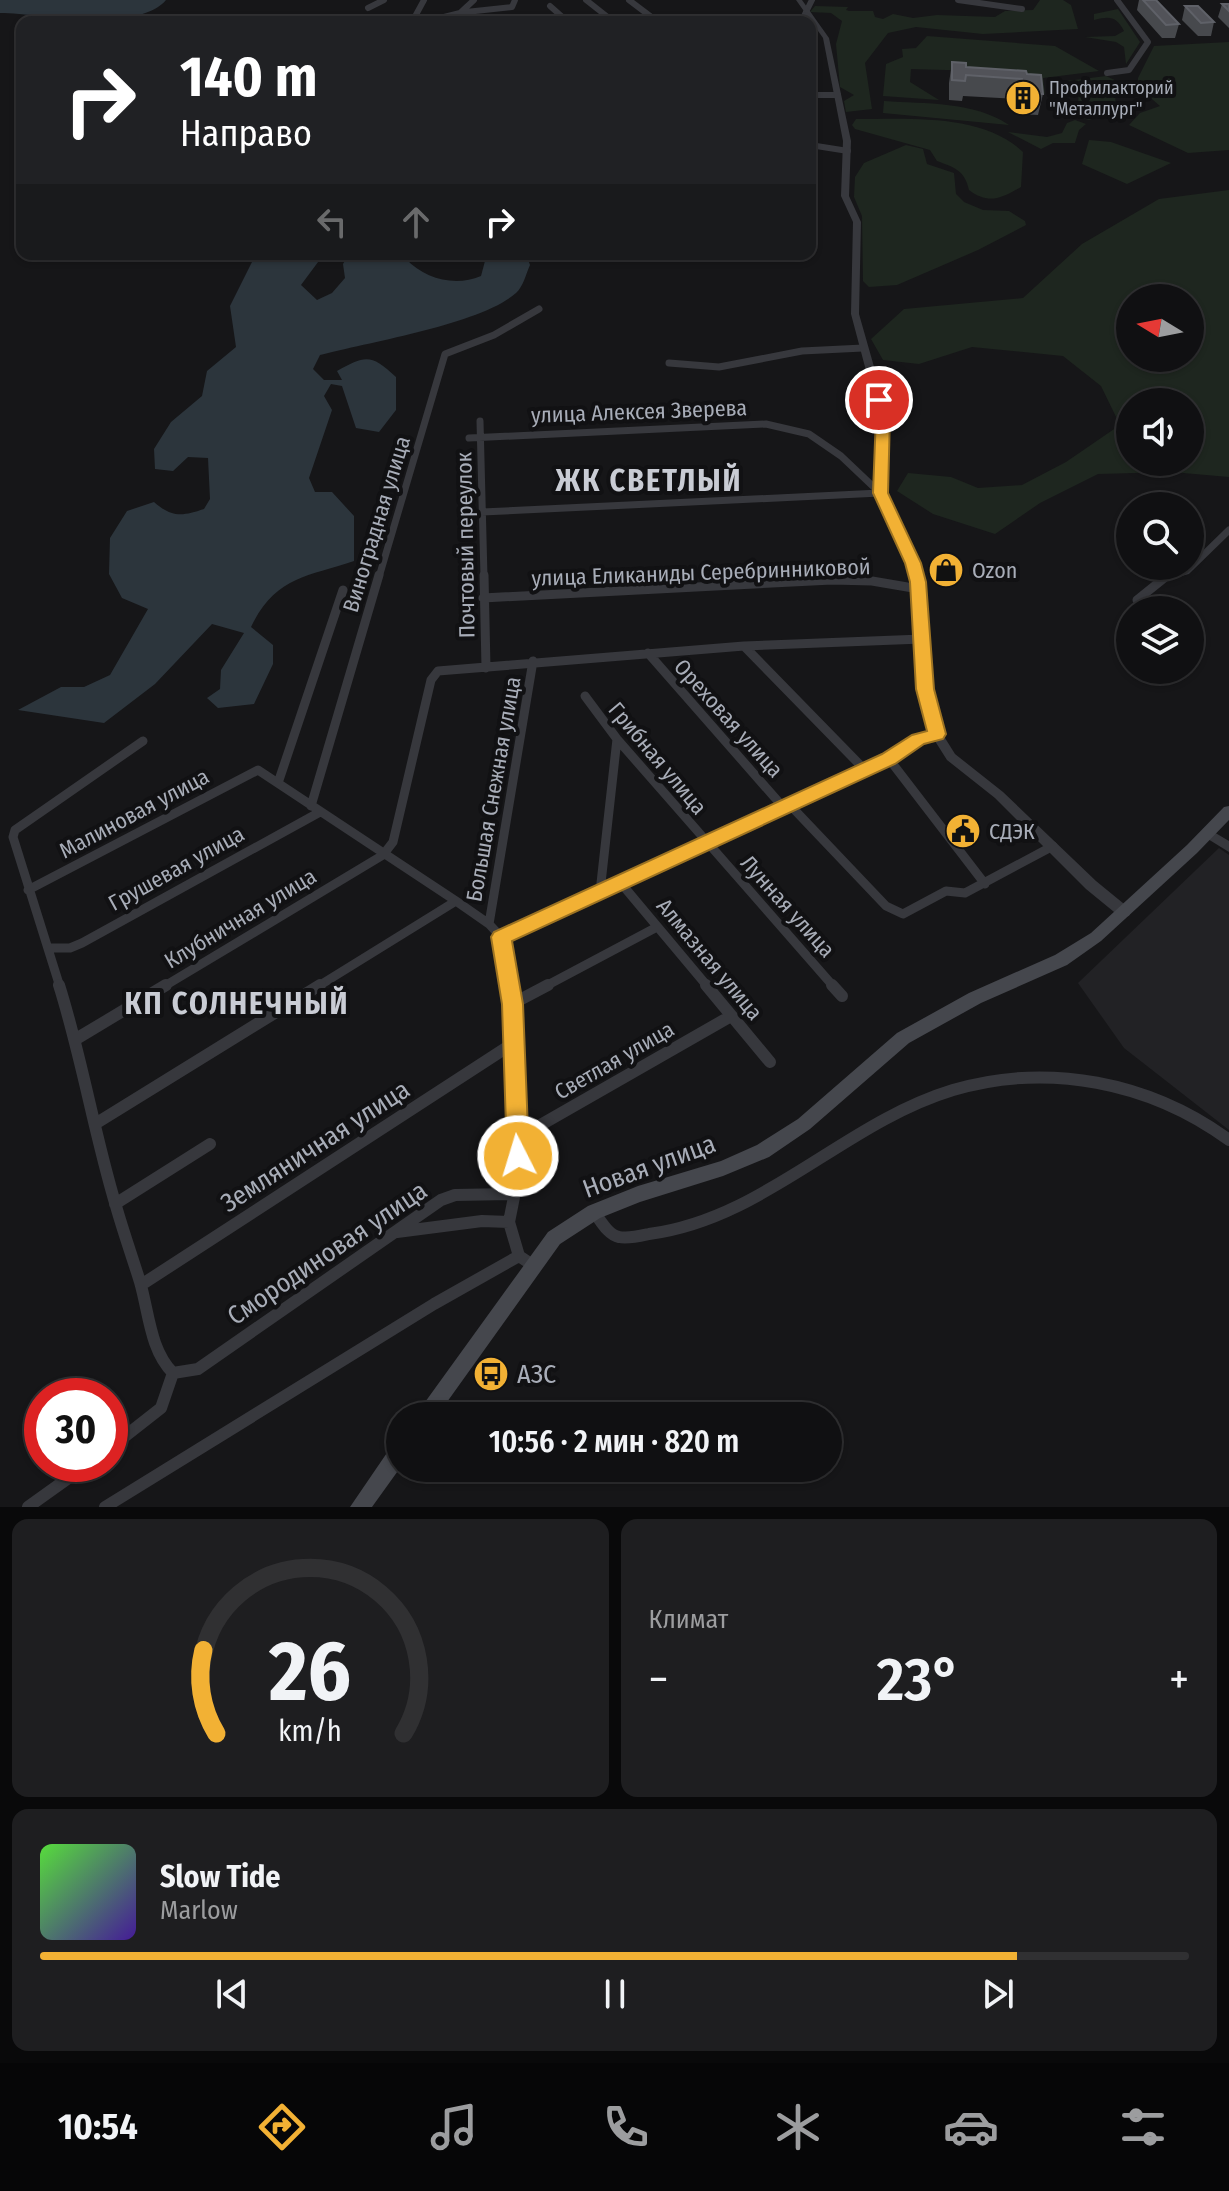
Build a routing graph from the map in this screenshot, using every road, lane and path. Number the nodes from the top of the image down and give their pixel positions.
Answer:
1 (384, 0) edge
2 (474, 0) edge
3 (515, 0) edge
4 (586, 0) edge
5 (629, 0) edge
6 (799, 0) edge
7 (812, 0) edge
8 (958, 0) edge
9 (1117, 0) edge
10 (550, 6) dead end
11 (368, 8) dead end
12 (1022, 9) dead end
13 (806, 12) junction
14 (463, 13) junction
15 (450, 16) edge
16 (561, 16) edge
17 (606, 16) edge
18 (650, 16) edge
19 (804, 16) edge
20 (809, 16) edge
21 (816, 25) edge
22 (1107, 73) dead end
23 (816, 95) edge
24 (838, 95) junction
25 (816, 146) edge
26 (848, 151) junction
27 (539, 309) dead end
28 (863, 348) junction
29 (669, 363) dead end
30 (480, 421) dead end
31 (481, 437) junction
32 (469, 438) dead end
33 (880, 493) junction
34 (482, 512) junction
35 (1229, 530) edge
36 (919, 589) junction
37 (343, 590) dead end
38 (1145, 596) edge
39 (483, 598) junction
40 (922, 639) junction
41 (744, 646) junction
42 (648, 653) junction
43 (533, 661) junction
44 (486, 668) junction
45 (585, 696) dead end
46 (937, 734) junction
47 (617, 739) junction
48 (143, 741) dead end
49 (889, 759) junction
50 (864, 769) junction
51 (278, 783) junction
52 (786, 805) junction
53 (315, 809) junction
54 (1229, 811) edge
55 (1207, 833) junction
56 (705, 842) junction
57 (1053, 846) junction
58 (1229, 847) edge
59 (383, 855) junction
60 (620, 882) junction
61 (985, 884) junction
62 (27, 885) junction
63 (600, 892) junction
64 (456, 901) junction
65 (1124, 912) junction
66 (489, 924) junction
67 (657, 927) junction
68 (501, 937) junction
69 (49, 948) junction
70 (842, 996) dead end
71 (512, 1004) junction
72 (731, 1016) junction
73 (76, 1039) junction
74 (512, 1044) junction
75 (770, 1062) dead end
76 (95, 1124) junction
77 (516, 1139) junction
78 (1229, 1140) edge
79 (210, 1144) dead end
80 (514, 1194) junction
81 (115, 1204) junction
82 (594, 1212) junction
83 (509, 1222) junction
84 (396, 1232) junction
85 (526, 1261) junction
86 (141, 1285) junction
87 (173, 1373) junction
88 (434, 1402) edge
89 (128, 1434) edge
90 (386, 1471) edge
91 (63, 1482) edge
92 (28, 1507) edge
93 (105, 1507) edge
94 (360, 1507) edge

1 - 11 street
2 - 14 street
3 - 14 street
4 - 17 street
5 - 18 street
6 - 13 street
7 - 13 street
8 - 12 street
9 - 22 street
10 - 16 street
13 - 19 street
13 - 20 street
14 - 15 street
21 - 24 street
23 - 24 street
24 - 26 street
25 - 26 street
26 - 28 street
27 - 53 street, Виноградная улица
28 - 29 street
28 - 33 street
30 - 31 street, Почтовый переулок
31 - 32 street, улица Алексея Зверева
31 - 33 street, улица Алексея Зверева
31 - 34 street, Почтовый переулок
33 - 34 street
33 - 36 street
34 - 39 street, Почтовый переулок
35 - 38 street
36 - 39 street, улица Еликаниды Серебринниковой
36 - 40 street
37 - 51 street
39 - 44 street, Почтовый переулок
40 - 41 street
40 - 46 street
41 - 42 street
41 - 50 street
42 - 43 street
42 - 52 street, Ореховая улица
43 - 44 street
43 - 66 street, Большая Снежная улица
44 - 59 street
45 - 47 street, Грибная улица
46 - 49 street
46 - 57 street
47 - 56 street, Грибная улица
47 - 63 street
48 - 62 street
49 - 50 street
49 - 61 street
50 - 52 street
51 - 53 street
51 - 62 street, Малиновая улица
52 - 56 street
52 - 61 street, Ореховая улица
53 - 59 street
53 - 69 street, Грушевая улица
54 - 55 main road, Новая улица
55 - 58 street
55 - 65 main road, Новая улица
56 - 60 street
56 - 70 street, Лунная улица
57 - 61 street
57 - 65 street
59 - 64 street
59 - 73 street, Клубничная улица
60 - 63 street
60 - 67 street, Алмазная улица
62 - 69 street
63 - 68 street
64 - 66 street
64 - 76 street
65 - 82 main road, Новая улица
66 - 68 street
67 - 71 street
67 - 72 street, Алмазная улица
68 - 71 street
69 - 73 street
71 - 74 street
72 - 75 street, Алмазная улица
72 - 77 street, Светлая улица
73 - 76 street
74 - 77 street
74 - 86 street, Земляничная улица
76 - 81 street
77 - 80 street
78 - 82 street
79 - 81 street
80 - 83 street
80 - 84 street, Смородиновая улица
81 - 86 street
82 - 85 main road, Новая улица
83 - 84 street
83 - 85 street
84 - 87 street, Смородиновая улица
85 - 88 main road, Новая улица
85 - 93 street, Новая улица
86 - 87 street
87 - 89 street
90 - 94 main road
91 - 92 street

